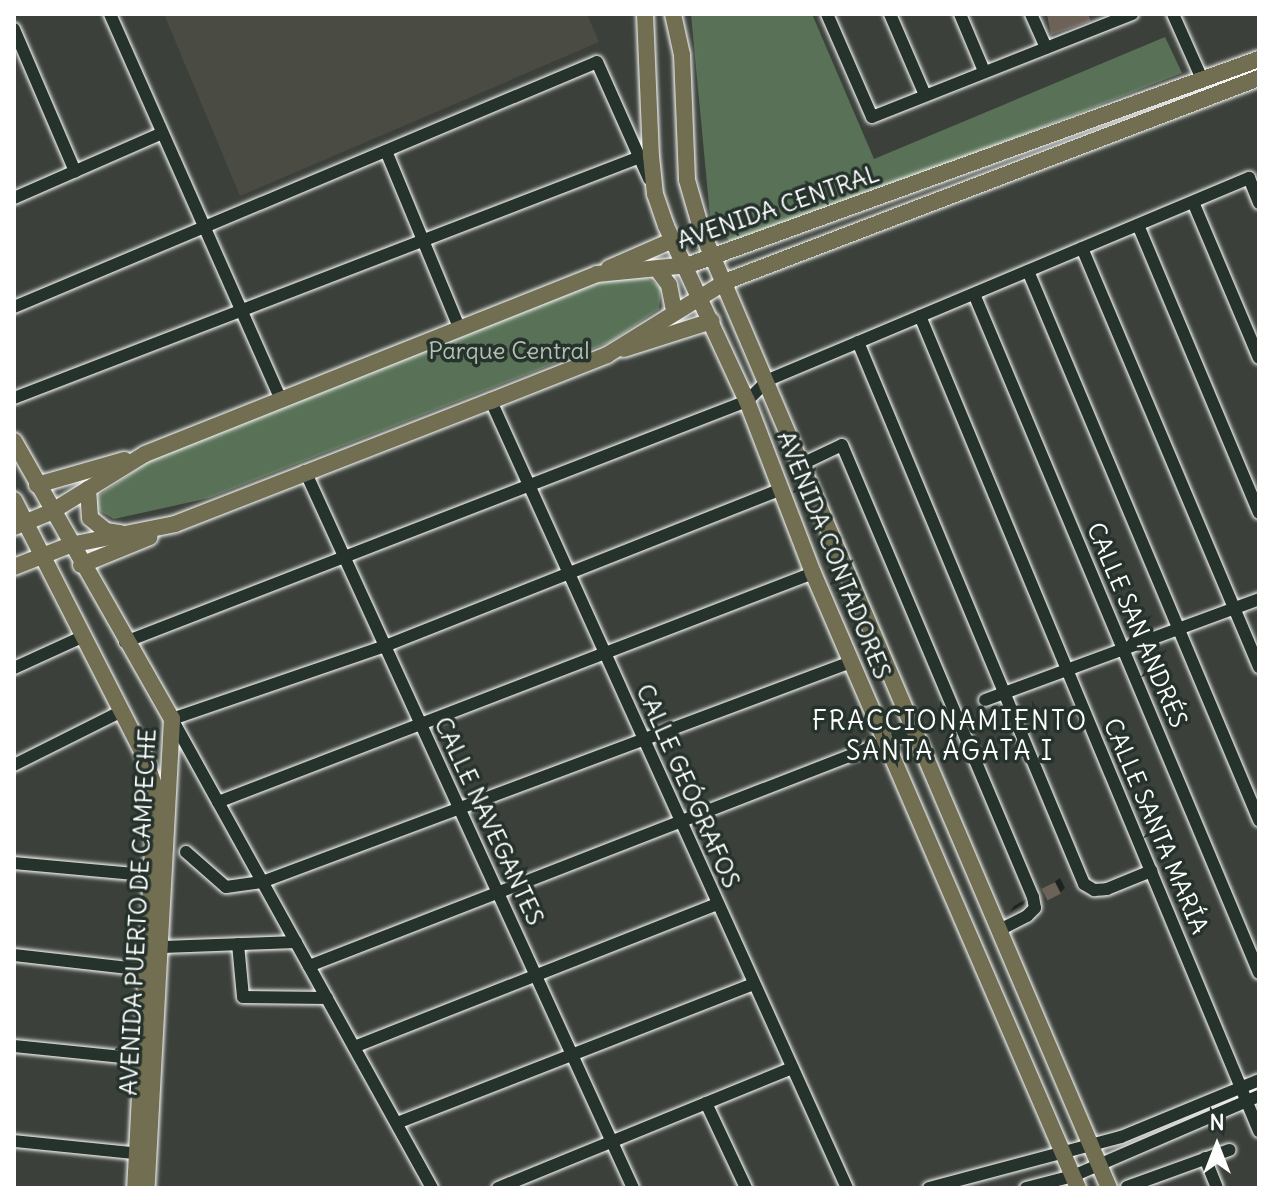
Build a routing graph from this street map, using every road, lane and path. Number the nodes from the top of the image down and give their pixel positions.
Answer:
1 (110, 14) edge
2 (645, 14) edge
3 (673, 14) edge
4 (827, 14) edge
5 (890, 14) edge
6 (960, 14) edge
7 (1031, 14) edge
8 (1132, 14) edge
9 (1173, 14) edge
10 (1100, 20) edge
11 (14, 29) edge
12 (1046, 48) junction
13 (1259, 59) edge
14 (984, 71) junction
15 (1259, 78) edge
16 (1202, 79) junction
17 (925, 95) junction
18 (162, 133) junction
19 (386, 151) junction
20 (640, 157) junction
21 (75, 171) junction
22 (655, 194) junction
23 (14, 198) edge
24 (1193, 202) junction
25 (1259, 203) edge
26 (694, 211) junction
27 (1138, 225) junction
28 (203, 226) junction
29 (670, 233) junction
30 (424, 242) junction
31 (1082, 248) junction
32 (714, 257) junction
33 (689, 265) junction
34 (657, 269) junction
35 (1028, 271) junction
36 (597, 274) junction
37 (727, 281) junction
38 (700, 293) junction
39 (974, 294) junction
40 (14, 307) edge
41 (674, 310) junction
42 (240, 313) junction
43 (920, 316) junction
44 (745, 324) junction
45 (714, 326) junction
46 (459, 327) junction
47 (858, 342) junction
48 (607, 355) junction
49 (1259, 358) edge
50 (768, 380) junction
51 (14, 398) edge
52 (281, 400) junction
53 (491, 401) junction
54 (747, 401) junction
55 (14, 441) edge
56 (145, 454) junction
57 (802, 464) junction
58 (305, 471) junction
59 (37, 485) junction
60 (529, 487) junction
61 (88, 489) junction
62 (780, 490) junction
63 (14, 500) edge
64 (51, 512) junction
65 (1259, 513) edge
66 (20, 524) edge
67 (175, 524) junction
68 (135, 533) junction
69 (70, 545) junction
70 (43, 555) junction
71 (344, 557) junction
72 (81, 565) junction
73 (14, 567) edge
74 (813, 573) junction
75 (567, 574) junction
76 (1259, 599) edge
77 (1234, 608) junction
78 (1178, 629) junction
79 (84, 636) junction
80 (125, 642) junction
81 (385, 646) junction
82 (1123, 649) junction
83 (603, 653) junction
84 (851, 662) junction
85 (1259, 667) edge
86 (14, 668) edge
87 (1067, 670) junction
88 (1005, 693) junction
89 (985, 700) dead end
90 (122, 711) junction
91 (172, 719) junction
92 (421, 724) junction
93 (916, 730) junction
94 (643, 740) junction
95 (885, 743) junction
96 (14, 765) edge
97 (218, 802) junction
98 (459, 809) junction
99 (1259, 820) edge
100 (680, 822) junction
101 (186, 852) dead end
102 (14, 863) edge
103 (1151, 871) junction
104 (159, 876) junction
105 (262, 882) junction
106 (498, 893) junction
107 (717, 904) junction
108 (1001, 929) junction
109 (296, 942) junction
110 (238, 944) junction
111 (163, 947) junction
112 (14, 955) edge
113 (309, 966) junction
114 (146, 970) junction
115 (1259, 973) edge
116 (536, 976) junction
117 (754, 984) junction
118 (327, 998) junction
119 (14, 1046) edge
120 (354, 1047) junction
121 (572, 1056) junction
122 (142, 1059) junction
123 (792, 1068) junction
124 (1259, 1080) edge
125 (1240, 1087) junction
126 (1253, 1099) edge
127 (706, 1103) junction
128 (397, 1123) junction
129 (1259, 1131) edge
130 (14, 1141) edge
131 (611, 1142) junction
132 (1092, 1146) junction
133 (1229, 1150) dead end
134 (143, 1154) junction
135 (1064, 1155) junction
136 (1205, 1158) junction
137 (1100, 1165) junction
138 (1075, 1182) edge
139 (1150, 1184) edge
140 (1127, 1187) edge
141 (135, 1188) edge
142 (147, 1188) edge
143 (432, 1188) edge
144 (498, 1188) edge
145 (633, 1188) edge
146 (746, 1188) edge
147 (847, 1188) edge
148 (929, 1188) edge
149 (1026, 1188) edge
150 (1109, 1188) edge
151 (1217, 1188) edge

1 - 18 street
2 - 22 main road, AVENIDA CONTADORES
3 - 26 main road, AVENIDA CONTADORES
4 - 17 street
5 - 17 street
6 - 14 street
7 - 12 street
8 - 10 street
9 - 16 street
10 - 12 street
11 - 21 street
12 - 14 street
13 - 16 main road, AVENIDA CENTRAL
14 - 17 street
15 - 37 main road, AVENIDA CENTRAL
16 - 32 main road, AVENIDA CENTRAL
18 - 21 street
18 - 28 street
19 - 20 street
19 - 28 street
19 - 30 street
20 - 22 street
20 - 30 street
21 - 23 street
22 - 29 main road, AVENIDA CONTADORES
24 - 25 street
24 - 27 street
24 - 49 street
26 - 29 main road
26 - 32 main road, AVENIDA CONTADORES
27 - 31 street
27 - 65 street
28 - 40 street
28 - 42 street
29 - 33 main road, AVENIDA CONTADORES
29 - 36 main road
30 - 42 street
30 - 46 street
31 - 35 street
31 - 77 street
32 - 33 main road, AVENIDA CENTRAL
32 - 37 main road, AVENIDA CONTADORES
33 - 34 main road, AVENIDA CENTRAL
33 - 38 main road, AVENIDA CONTADORES
34 - 36 main road, AVENIDA CENTRAL
34 - 41 main road
35 - 39 street
35 - 78 street
36 - 46 main road, AVENIDA CENTRAL
37 - 38 main road, AVENIDA CENTRAL
37 - 44 main road, AVENIDA CONTADORES
38 - 41 main road, AVENIDA CENTRAL
38 - 45 main road, AVENIDA CONTADORES
39 - 43 street
39 - 82 street, CALLE SAN ANDRÉS
41 - 48 main road, AVENIDA CENTRAL
42 - 51 street
42 - 52 street
43 - 47 street
43 - 87 street, CALLE SANTA MARÍA
44 - 45 main road
44 - 50 main road, AVENIDA CONTADORES
45 - 48 main road
45 - 54 main road, AVENIDA CONTADORES
46 - 52 main road, AVENIDA CENTRAL
47 - 50 street
47 - 88 street
48 - 53 main road, AVENIDA CENTRAL
50 - 54 street
50 - 57 main road, AVENIDA CONTADORES
52 - 56 main road, AVENIDA CENTRAL
53 - 58 main road, AVENIDA CENTRAL
53 - 60 street, CALLE GEÓGRAFOS
54 - 60 street
54 - 62 main road, AVENIDA CONTADORES
55 - 59 main road, AVENIDA PUERTO DE CAMPECHE
56 - 59 main road
56 - 61 main road, AVENIDA CENTRAL
57 - 93 main road, AVENIDA CONTADORES
57 - 108 street
58 - 67 main road, AVENIDA CENTRAL
58 - 71 street, CALLE NAVEGANTES
59 - 64 main road, AVENIDA PUERTO DE CAMPECHE
60 - 71 street
60 - 75 street, CALLE GEÓGRAFOS
61 - 64 main road, AVENIDA CENTRAL
61 - 68 main road
62 - 74 main road, AVENIDA CONTADORES
62 - 75 street
63 - 66 main road, AVENIDA PUERTO DE CAMPECHE
64 - 66 main road, AVENIDA CENTRAL
64 - 69 main road, AVENIDA PUERTO DE CAMPECHE
66 - 70 main road, AVENIDA PUERTO DE CAMPECHE
67 - 68 main road, AVENIDA CENTRAL
67 - 72 main road
68 - 69 main road, AVENIDA CENTRAL
69 - 70 main road, AVENIDA CENTRAL
69 - 72 main road, AVENIDA PUERTO DE CAMPECHE
70 - 73 main road, AVENIDA CENTRAL
70 - 79 main road, AVENIDA PUERTO DE CAMPECHE
71 - 80 street
71 - 81 street, CALLE NAVEGANTES
72 - 80 main road, AVENIDA PUERTO DE CAMPECHE
74 - 83 street
74 - 84 main road, AVENIDA CONTADORES
75 - 81 street
75 - 83 street, CALLE GEÓGRAFOS
76 - 77 street
77 - 78 street
77 - 85 street
78 - 82 street
78 - 99 street
79 - 86 street
79 - 90 main road, AVENIDA PUERTO DE CAMPECHE
80 - 91 main road, AVENIDA PUERTO DE CAMPECHE
81 - 91 street
81 - 92 street, CALLE NAVEGANTES
82 - 87 street
82 - 115 street, CALLE SAN ANDRÉS
83 - 92 street
83 - 94 street, CALLE GEÓGRAFOS
84 - 94 street
84 - 95 main road, AVENIDA CONTADORES
87 - 88 street
87 - 103 street, CALLE SANTA MARÍA
88 - 89 street
88 - 103 street
90 - 96 street
90 - 104 main road, AVENIDA PUERTO DE CAMPECHE
91 - 97 street
91 - 104 main road, AVENIDA PUERTO DE CAMPECHE
92 - 97 street
92 - 98 street, CALLE NAVEGANTES
93 - 95 street
93 - 108 main road, AVENIDA CONTADORES
94 - 98 street
94 - 100 street, CALLE GEÓGRAFOS
95 - 100 street
95 - 135 main road, AVENIDA CONTADORES
97 - 105 street
98 - 105 street
98 - 106 street, CALLE NAVEGANTES
100 - 106 street
100 - 107 street, CALLE GEÓGRAFOS
101 - 105 street
102 - 104 street
103 - 125 street, CALLE SANTA MARÍA
104 - 111 main road, AVENIDA PUERTO DE CAMPECHE
104 - 114 main road, AVENIDA PUERTO DE CAMPECHE
105 - 109 street
106 - 113 street
106 - 116 street, CALLE NAVEGANTES
107 - 116 street
107 - 117 street, CALLE GEÓGRAFOS
108 - 132 main road, AVENIDA CONTADORES
109 - 110 street
109 - 113 street
110 - 111 street
110 - 118 street
111 - 134 main road, AVENIDA PUERTO DE CAMPECHE
112 - 114 street
113 - 118 street
114 - 122 main road, AVENIDA PUERTO DE CAMPECHE
116 - 120 street
116 - 121 street, CALLE NAVEGANTES
117 - 121 street
117 - 123 street, CALLE GEÓGRAFOS
118 - 120 street
119 - 122 street
120 - 128 street
121 - 128 street
121 - 131 street, CALLE NAVEGANTES
122 - 134 main road, AVENIDA PUERTO DE CAMPECHE
123 - 127 street
123 - 147 street, CALLE GEÓGRAFOS
124 - 125 street
125 - 126 street, CALLE SANTA MARÍA
125 - 132 street
126 - 129 street, CALLE SANTA MARÍA
126 - 137 street
127 - 131 street
127 - 146 street
128 - 143 street
130 - 134 street
131 - 144 street
131 - 145 street, CALLE NAVEGANTES
132 - 135 street
132 - 137 main road, AVENIDA CONTADORES
133 - 136 street
134 - 141 main road, AVENIDA PUERTO DE CAMPECHE
134 - 142 main road, AVENIDA PUERTO DE CAMPECHE
135 - 138 main road, AVENIDA CONTADORES
135 - 148 street
136 - 139 street
136 - 151 street
137 - 138 street
137 - 150 main road, AVENIDA CONTADORES
138 - 149 street
139 - 140 street

